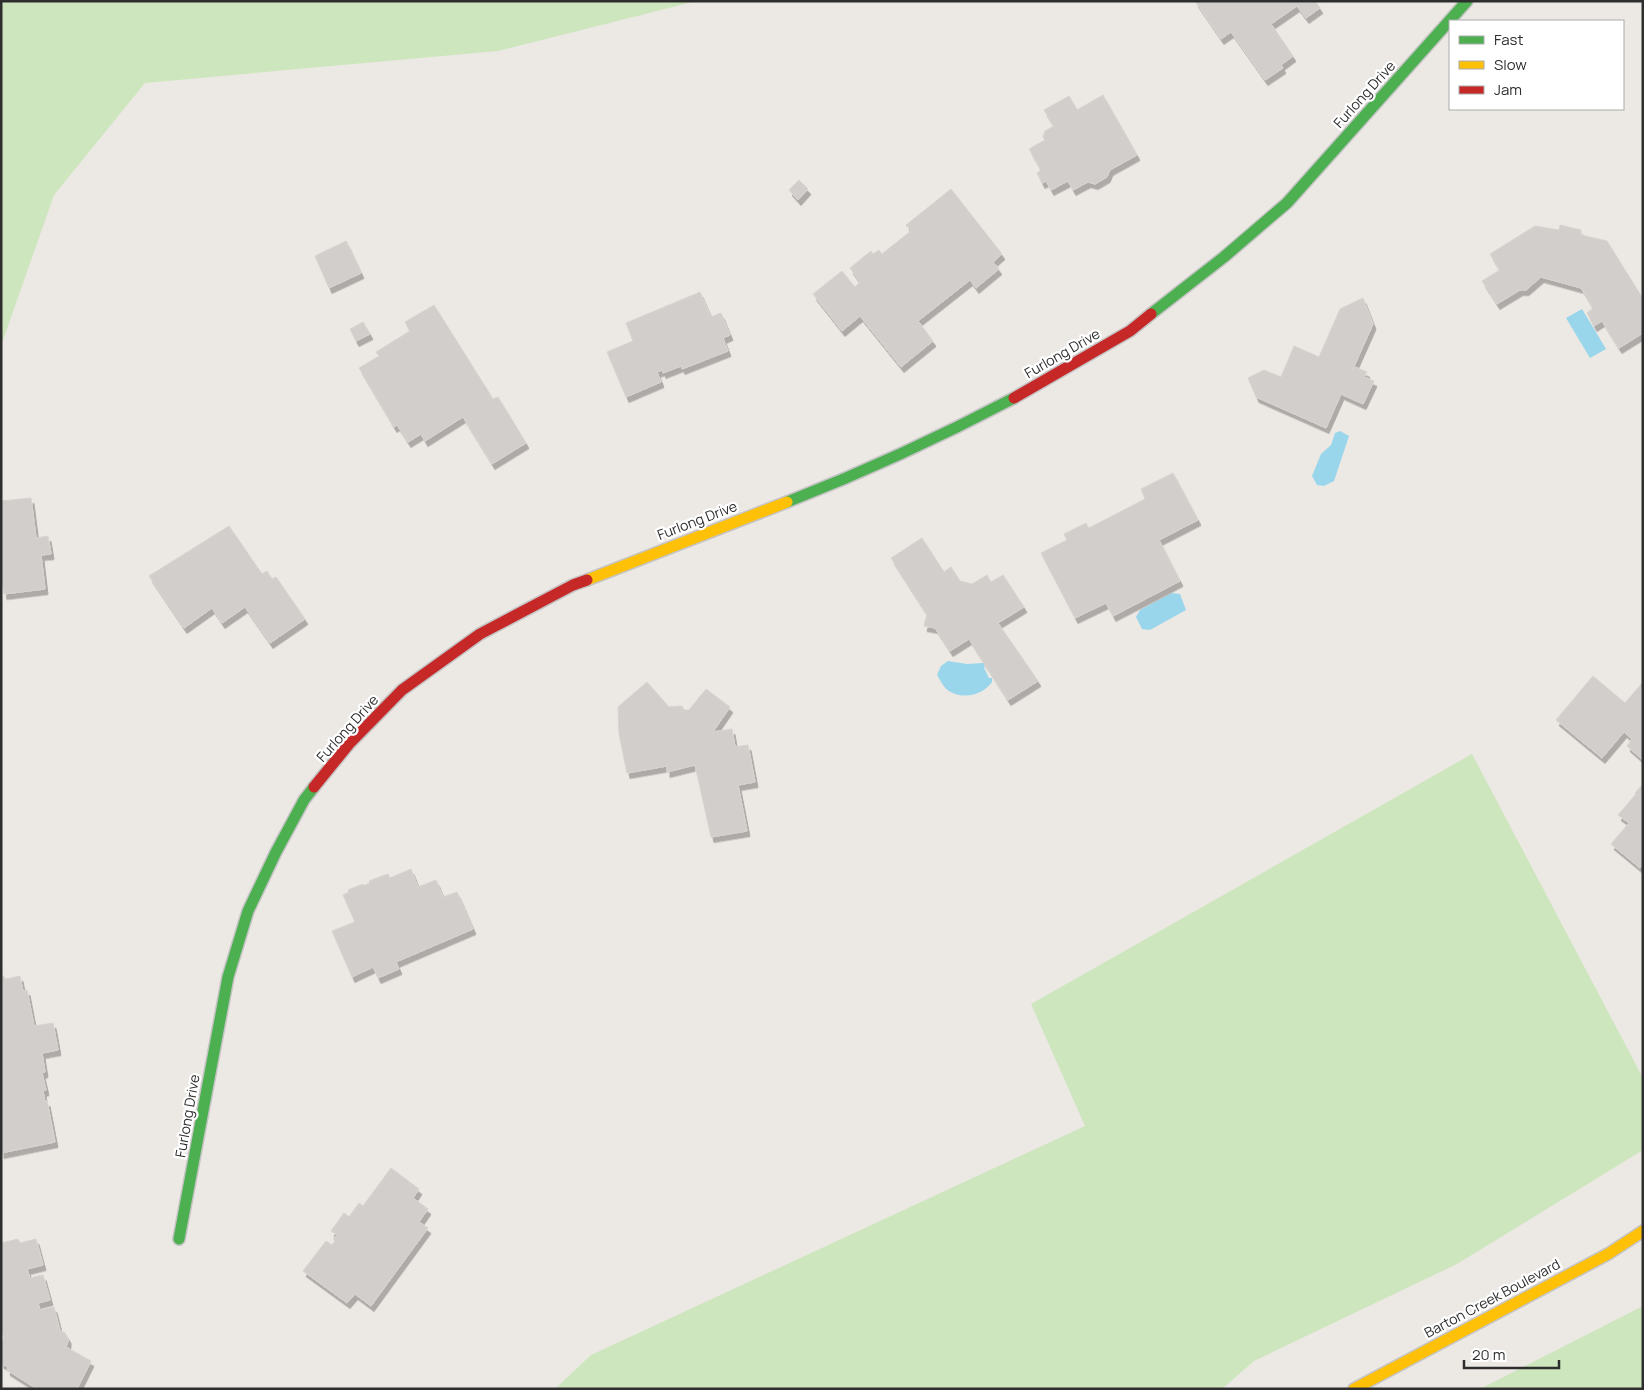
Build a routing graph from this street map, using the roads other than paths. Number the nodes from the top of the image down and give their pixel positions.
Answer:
1 (1467, 1) edge
2 (1450, 20) edge
3 (1449, 21) edge
4 (1643, 1232) edge
5 (179, 1240) dead end
6 (1354, 1389) edge

1 - 2 street, Furlong Drive
3 - 5 street, Furlong Drive
4 - 6 street, Barton Creek Boulevard

